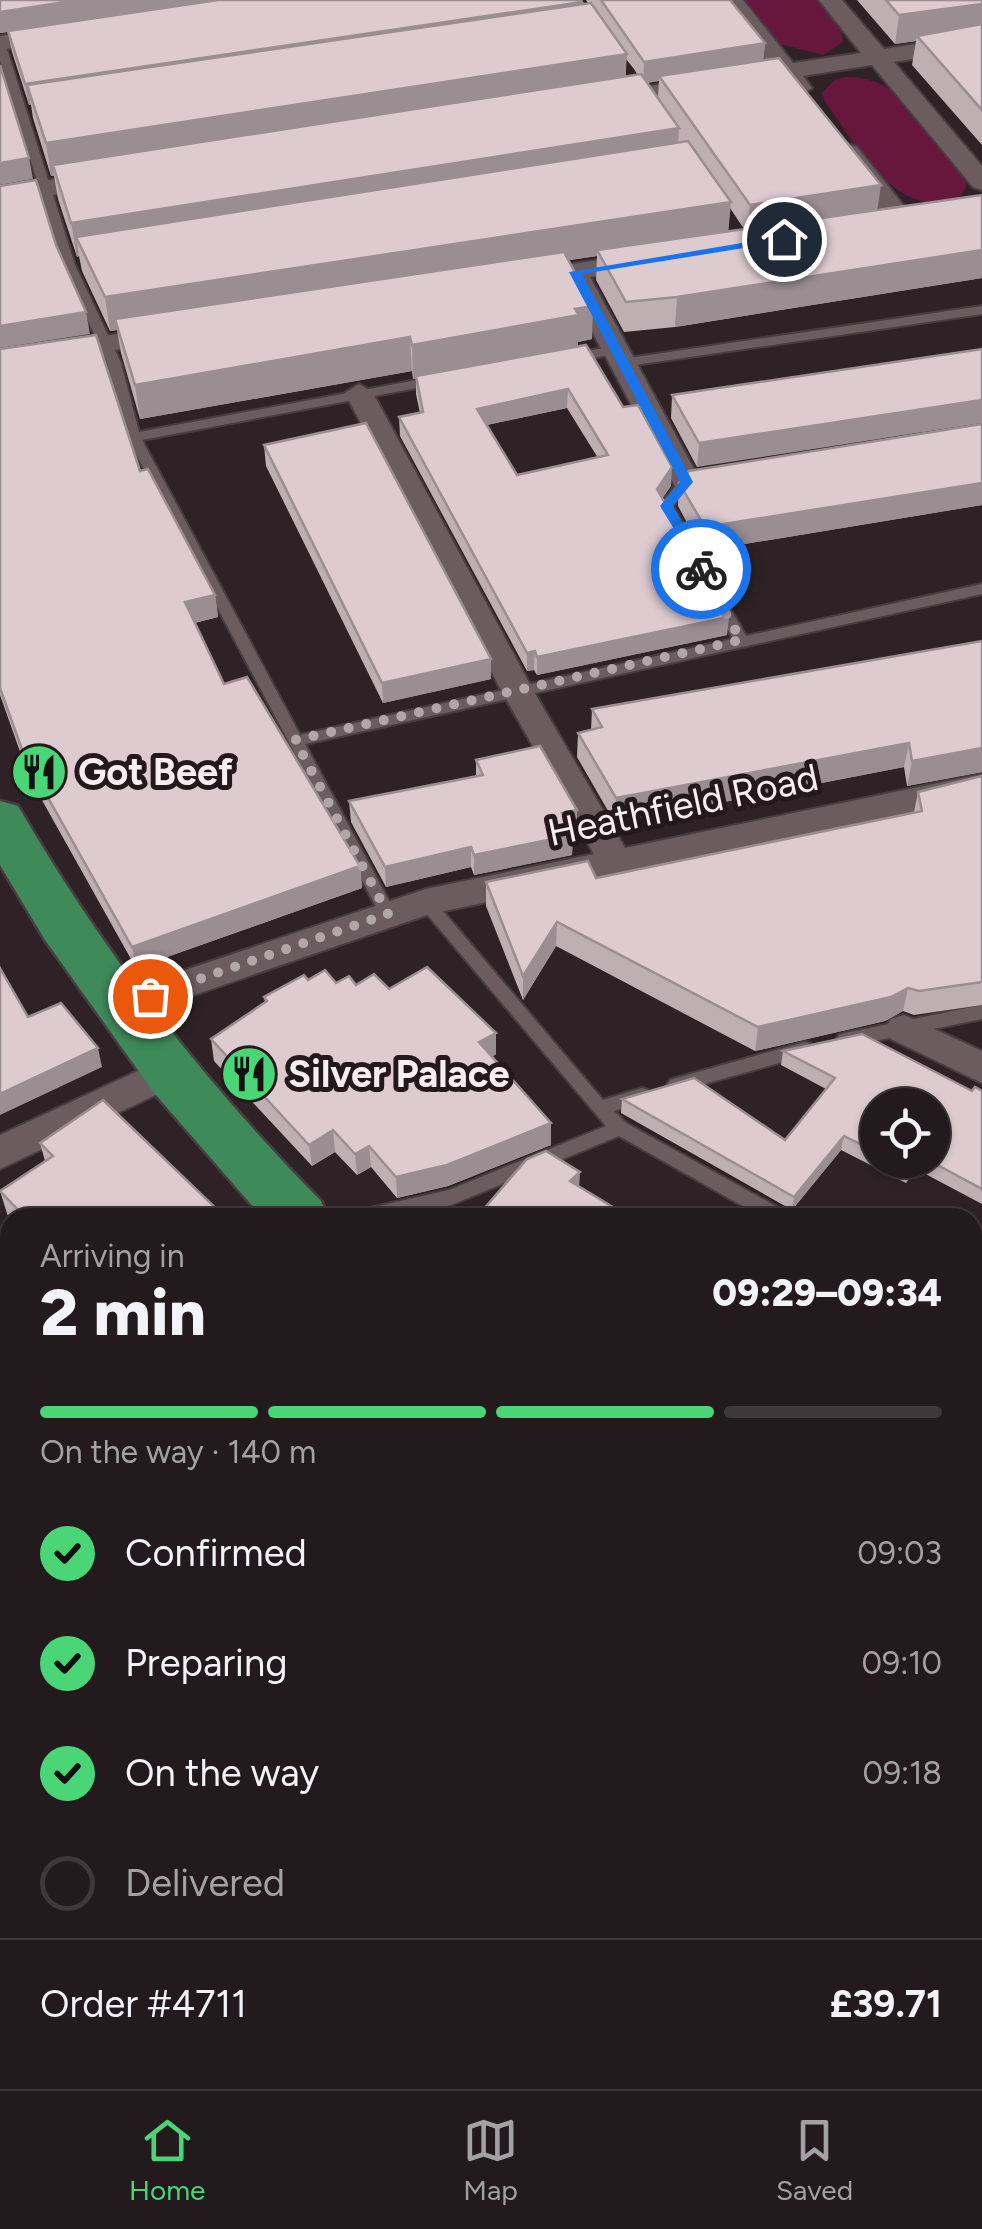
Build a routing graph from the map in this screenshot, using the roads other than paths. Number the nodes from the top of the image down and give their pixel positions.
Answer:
1 (732, 0) edge
2 (830, 0) edge
3 (78, 30) edge
4 (982, 41) edge
5 (0, 43) edge
6 (878, 57) junction
7 (787, 72) junction
8 (810, 102) edge
9 (582, 104) edge
10 (37, 110) edge
11 (21, 113) junction
12 (833, 131) edge
13 (141, 174) edge
14 (982, 182) edge
15 (45, 188) junction
16 (0, 196) edge
17 (934, 216) edge
18 (902, 221) junction
19 (863, 227) edge
20 (669, 257) edge
21 (87, 262) edge
22 (69, 265) junction
23 (574, 272) junction
24 (496, 284) edge
25 (982, 310) edge
26 (202, 329) edge
27 (104, 344) junction
28 (620, 356) junction
29 (0, 360) edge
30 (544, 362) edge
31 (451, 378) edge
32 (359, 393) junction
33 (134, 437) junction
34 (765, 469) edge
35 (686, 482) junction
36 (685, 540) edge
37 (713, 590) edge
38 (982, 590) edge
39 (741, 640) junction
40 (517, 690) junction
41 (295, 740) junction
42 (982, 786) edge
43 (0, 819) edge
44 (616, 862) junction
45 (426, 902) junction
46 (388, 914) junction
47 (118, 1007) junction
48 (982, 1012) edge
49 (904, 1028) junction
50 (982, 1068) edge
51 (170, 1071) junction
52 (599, 1108) junction
53 (620, 1128) junction
54 (0, 1153) edge
55 (291, 1208) edge
56 (404, 1208) edge
57 (763, 1208) edge

1 - 7 street
2 - 6 street
3 - 5 street
4 - 6 street
5 - 11 lane
6 - 7 street
6 - 14 street
7 - 8 street
7 - 9 street
10 - 11 lane
11 - 15 lane
12 - 18 street
13 - 15 street
15 - 16 street
15 - 22 lane
17 - 18 street
18 - 19 street
20 - 23 street
21 - 22 lane
22 - 27 lane
23 - 24 street
23 - 28 street
25 - 28 lane
26 - 27 street
27 - 29 street
27 - 33 lane
28 - 30 lane
28 - 35 street
31 - 32 lane
32 - 33 lane
32 - 40 street
33 - 41 lane
34 - 35 street
35 - 36 lane
37 - 39 lane
38 - 39 lane
39 - 40 lane
40 - 41 lane
40 - 44 street
41 - 46 lane
42 - 44 street, Heathfield Road
43 - 47 main road
44 - 45 street, Heathfield Road
45 - 46 street, Heathfield Road
45 - 52 lane
46 - 47 street, Heathfield Road
47 - 51 main road
48 - 49 lane
49 - 50 street
49 - 52 lane
51 - 54 street
51 - 55 main road
52 - 53 lane
53 - 56 lane
53 - 57 lane

